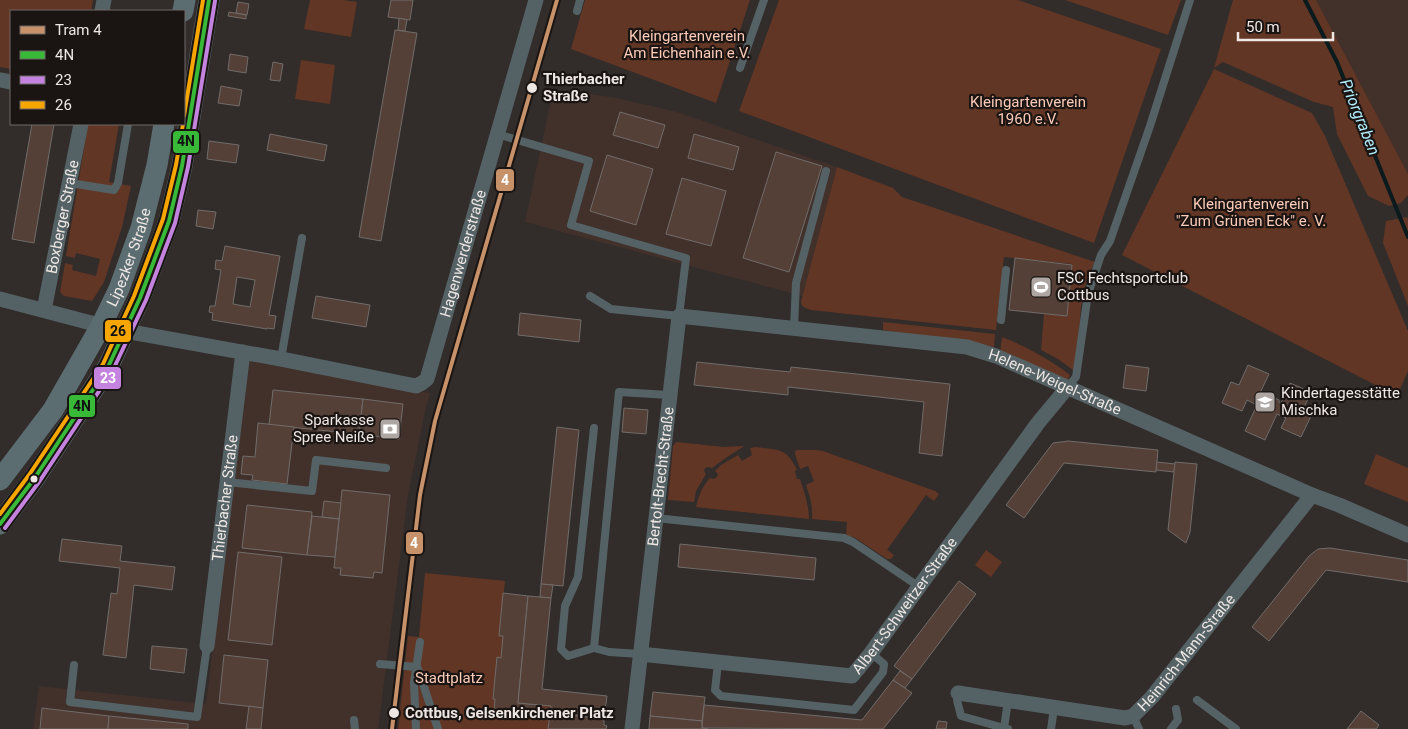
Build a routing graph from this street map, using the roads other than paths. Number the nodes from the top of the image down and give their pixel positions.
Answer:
1 (209, 0) edge
2 (536, 0) edge
3 (580, 0) edge
4 (764, 0) edge
5 (1190, 0) edge
6 (576, 11) dead end
7 (740, 68) dead end
8 (81, 125) edge
9 (128, 125) edge
10 (164, 125) edge
11 (497, 134) junction
12 (826, 172) dead end
13 (70, 183) junction
14 (302, 238) dead end
15 (1006, 270) dead end
16 (590, 296) dead end
17 (0, 300) edge
18 (44, 310) junction
19 (678, 316) junction
20 (1000, 320) dead end
21 (794, 328) junction
22 (113, 329) junction
23 (242, 352) junction
24 (281, 359) junction
25 (1066, 388) junction
26 (669, 395) junction
27 (594, 428) dead end
28 (386, 468) dead end
29 (0, 480) edge
30 (227, 482) junction
31 (1312, 495) junction
32 (656, 518) junction
33 (0, 524) edge
34 (1408, 535) edge
35 (918, 586) junction
36 (420, 642) dead end
37 (207, 646) joint
38 (594, 648) junction
39 (871, 653) junction
40 (640, 654) junction
41 (718, 662) junction
42 (380, 664) dead end
43 (74, 665) dead end
44 (417, 667) junction
45 (958, 694) joint
46 (1197, 700) dead end
47 (1008, 701) junction
48 (1054, 708) junction
49 (1176, 709) dead end
50 (354, 720) dead end
51 (1136, 723) edge
52 (1004, 728) edge
53 (355, 729) edge
54 (416, 729) edge
55 (438, 729) edge
56 (632, 729) edge
57 (1008, 729) edge
58 (1052, 729) edge
59 (1171, 729) edge
60 (1236, 729) edge

1 - 22 main road, Lipezker Straße
2 - 11 street, Hagenwerderstraße
3 - 6 lane
4 - 7 lane
5 - 25 lane
8 - 13 street, Boxberger Straße
9 - 13 lane
10 - 22 main road, Lipezker Straße
11 - 19 lane
11 - 24 street, Hagenwerderstraße
12 - 21 lane
13 - 18 street, Boxberger Straße
14 - 24 lane
15 - 20 lane
16 - 19 lane
17 - 18 street
18 - 22 street
19 - 21 street, Helene-Weigel-Straße
19 - 26 street, Bertolt-Brecht-Straße
21 - 25 street, Helene-Weigel-Straße
22 - 23 street
22 - 29 main road, Lipezker Straße
22 - 33 main road, Lipezker Straße
23 - 24 street
23 - 30 street, Thierbacher Straße
25 - 31 street, Helene-Weigel-Straße
25 - 35 street, Albert-Schweitzer-Straße
26 - 32 street, Bertolt-Brecht-Straße
26 - 38 lane
27 - 38 lane
28 - 30 lane
30 - 37 street, Thierbacher Straße
31 - 34 street, Helene-Weigel-Straße
31 - 51 street, Heinrich-Mann-Straße
32 - 35 lane
32 - 40 street, Bertolt-Brecht-Straße
35 - 39 street, Albert-Schweitzer-Straße
36 - 44 lane
37 - 43 lane
38 - 40 lane
39 - 41 street, Albert-Schweitzer-Straße
39 - 41 lane
40 - 41 street, Albert-Schweitzer-Straße
40 - 56 street, Bertolt-Brecht-Straße
42 - 44 lane
44 - 54 lane
44 - 55 lane
45 - 47 street, Heinrich-Mann-Straße
45 - 52 lane
46 - 60 lane
47 - 48 street, Heinrich-Mann-Straße
47 - 52 lane
48 - 51 street, Heinrich-Mann-Straße
48 - 58 lane
49 - 59 lane
50 - 53 lane
52 - 57 lane

